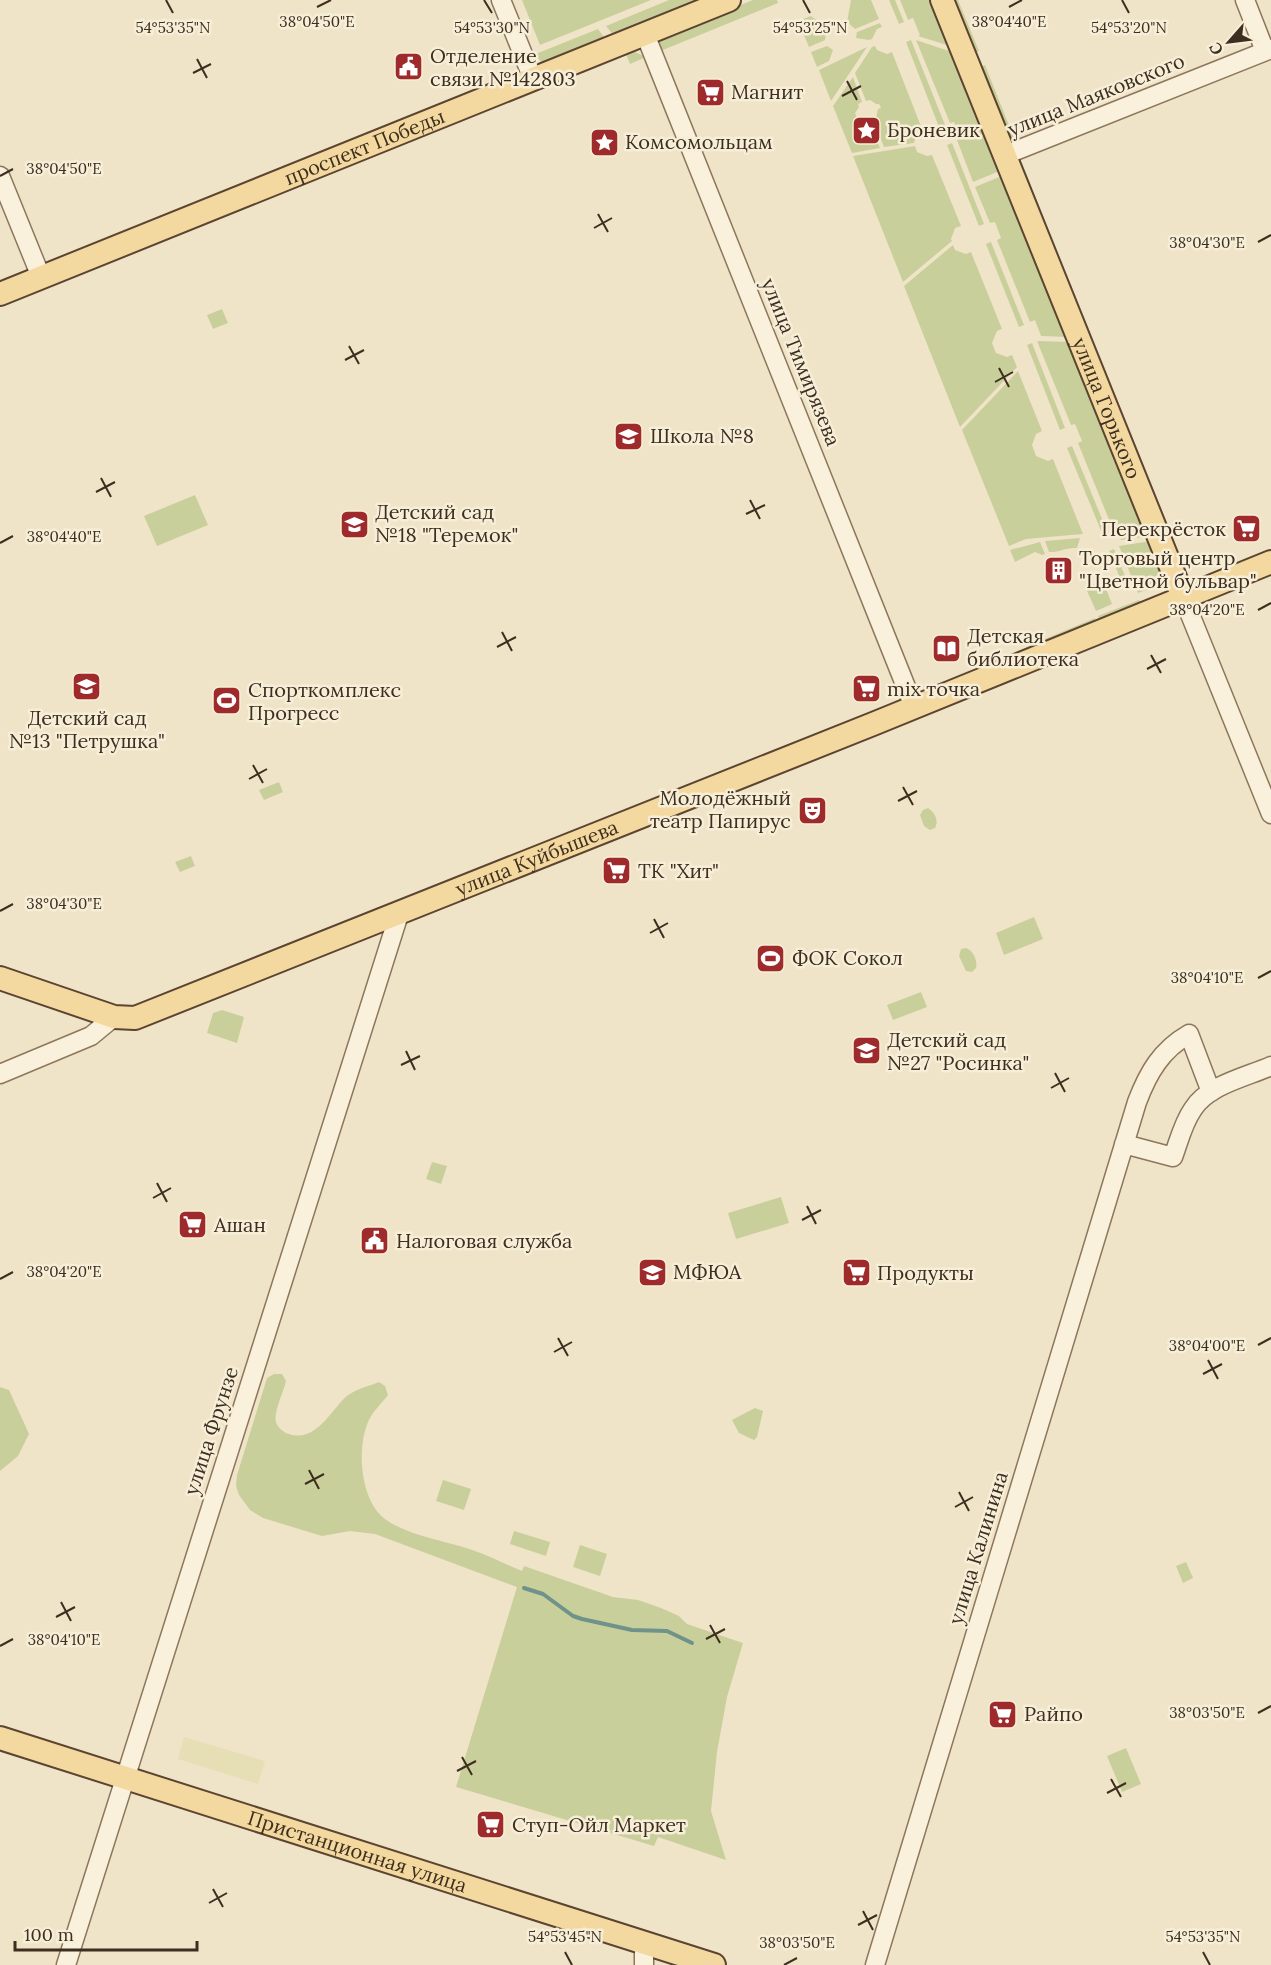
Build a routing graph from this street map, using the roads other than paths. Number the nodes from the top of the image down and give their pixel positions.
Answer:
1 (501, 0) edge
2 (729, 0) edge
3 (942, 0) edge
4 (1245, 0) edge
5 (645, 34) junction
6 (1268, 50) edge
7 (533, 79) junction
8 (1005, 156) junction
9 (0, 176) edge
10 (41, 277) junction
11 (0, 294) edge
12 (1271, 562) edge
13 (1183, 597) junction
14 (914, 707) junction
15 (1271, 814) edge
16 (400, 911) junction
17 (0, 978) edge
18 (114, 1017) junction
19 (1271, 1066) edge
20 (0, 1074) edge
21 (1211, 1092) junction
22 (1124, 1144) junction
23 (0, 1738) edge
24 (124, 1778) junction
25 (644, 1942) junction
26 (66, 1965) edge
27 (644, 1965) edge
28 (714, 1965) edge
29 (875, 1965) edge

1 - 7 street
2 - 5 main road, проспект Победы
3 - 8 main road, улица Горького
4 - 6 street
5 - 7 main road, проспект Победы
5 - 14 street, улица Тимирязева
6 - 8 street, улица Маяковского
7 - 10 main road, проспект Победы
8 - 13 main road, улица Горького
9 - 10 street
10 - 11 main road, проспект Победы
12 - 13 main road, улица Куйбышева
13 - 14 main road, улица Куйбышева
13 - 15 street, улица Горького
14 - 16 main road, улица Куйбышева
16 - 18 main road, улица Куйбышева
16 - 24 street, улица Фрунзе
17 - 18 main road, улица Куйбышева
18 - 20 street
19 - 21 street
21 - 22 street
21 - 22 street, улица Калинина
22 - 29 street, улица Калинина
23 - 24 main road, Пристанционная улица
24 - 25 main road, Пристанционная улица
24 - 26 street, улица Фрунзе
25 - 27 street
25 - 28 main road, Пристанционная улица

